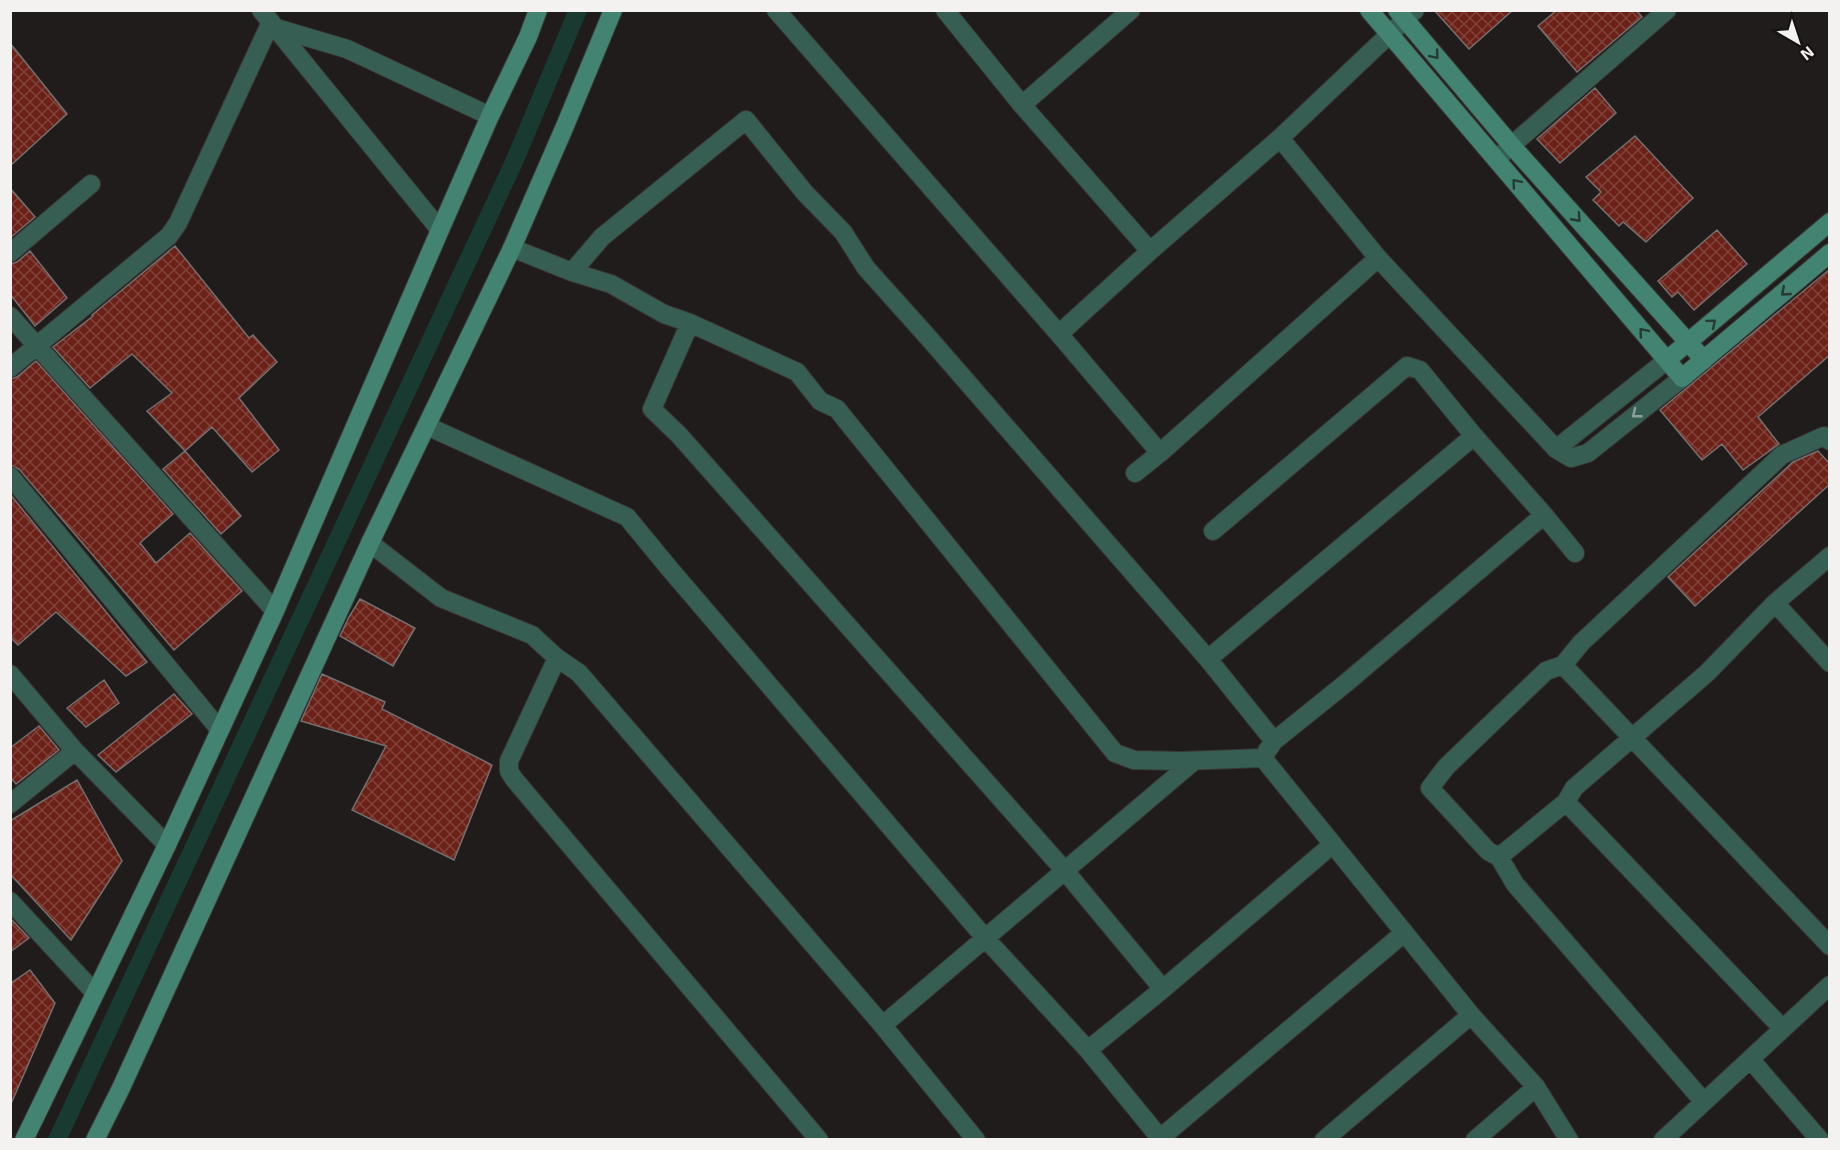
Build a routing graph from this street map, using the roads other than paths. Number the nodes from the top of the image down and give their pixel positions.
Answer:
1 (538, 10) edge
2 (613, 10) edge
3 (776, 10) edge
4 (945, 10) edge
5 (1131, 10) edge
6 (1369, 10) edge
7 (1667, 10) edge
8 (1406, 13) edge
9 (269, 20) edge
10 (1389, 34) junction
11 (1022, 105) junction
12 (490, 116) junction
13 (1280, 138) junction
14 (1512, 146) junction
15 (1496, 159) junction
16 (91, 184) dead end
17 (1830, 222) edge
18 (440, 230) junction
19 (512, 248) junction
20 (1150, 251) junction
21 (10, 253) edge
22 (1830, 254) edge
23 (1378, 258) junction
24 (572, 272) junction
25 (10, 316) edge
26 (690, 323) junction
27 (1059, 333) junction
28 (1688, 342) junction
29 (36, 346) junction
30 (1667, 360) junction
31 (1704, 360) junction
32 (10, 368) edge
33 (1682, 378) junction
34 (427, 426) junction
35 (1474, 436) junction
36 (1830, 441) edge
37 (1556, 449) junction
38 (1160, 453) junction
39 (1135, 473) dead end
40 (10, 476) edge
41 (1544, 515) junction
42 (1213, 531) dead end
43 (370, 543) junction
44 (1575, 553) dead end
45 (1830, 556) edge
46 (1775, 603) junction
47 (275, 611) junction
48 (557, 658) junction
49 (1208, 659) junction
50 (1830, 663) edge
51 (1563, 665) junction
52 (10, 675) edge
53 (220, 730) junction
54 (1632, 738) junction
55 (1274, 741) junction
56 (75, 752) junction
57 (1263, 758) junction
58 (1194, 760) junction
59 (1566, 802) junction
60 (10, 804) edge
61 (166, 844) junction
62 (1333, 844) junction
63 (1499, 857) junction
64 (1065, 871) junction
65 (10, 901) edge
66 (1404, 933) junction
67 (986, 939) junction
68 (1830, 946) edge
69 (1830, 985) edge
70 (1163, 989) junction
71 (95, 993) junction
72 (1471, 1015) junction
73 (883, 1025) junction
74 (1783, 1029) junction
75 (1088, 1050) junction
76 (1750, 1059) junction
77 (1536, 1087) junction
78 (1704, 1102) junction
79 (1670, 1137) edge
80 (1159, 1139) edge
81 (24, 1140) edge
82 (95, 1140) edge
83 (819, 1140) edge
84 (976, 1140) edge
85 (1324, 1140) edge
86 (1475, 1140) edge
87 (1569, 1140) edge
88 (1820, 1140) edge

1 - 12 main road
2 - 19 main road
3 - 27 street
4 - 11 street
5 - 11 street
6 - 10 main road
7 - 14 street
8 - 10 street
8 -> 14 main road
9 - 12 street
9 - 18 street
9 - 29 street
10 - 13 street
10 - 15 main road
11 - 20 street
12 - 18 main road
13 - 20 street
13 - 23 street
14 - 15 street
14 -> 28 main road
30 -> 15 main road
16 - 21 street
28 -> 17 main road
18 - 47 main road
19 - 24 street
19 - 34 main road
20 - 27 street
22 -> 31 main road
23 - 37 street
23 - 38 street
24 - 26 street
24 - 49 street
25 - 29 street
26 - 58 street
26 - 64 street
27 - 38 street
28 - 30 main road
28 - 31 main road
29 - 32 street
29 - 47 street
30 - 33 main road
30 - 37 street
31 - 33 main road
33 -> 37 street
34 - 43 main road
34 - 67 street
35 - 41 street
35 - 42 street
35 - 49 street
36 - 51 street
38 - 39 street
40 - 53 street
41 - 44 street
41 - 55 street
43 - 48 street
43 - 82 main road
45 - 46 street
46 - 50 street
46 - 54 street
47 - 53 main road
48 - 73 street
48 - 83 street
49 - 55 street
51 - 54 street
51 - 63 street
52 - 56 street
53 - 61 main road
54 - 59 street
54 - 68 street
55 - 57 street
56 - 60 street
56 - 61 street
57 - 58 street
57 - 62 street
58 - 64 street
59 - 63 street
59 - 74 street
61 - 71 main road
62 - 66 street
62 - 70 street
63 - 78 street
64 - 67 street
64 - 70 street
65 - 71 street
66 - 72 street
66 - 80 street
67 - 73 street
67 - 75 street
69 - 74 street
70 - 75 street
71 - 81 main road
72 - 77 street
72 - 85 street
73 - 84 street
74 - 76 street
75 - 80 street
76 - 78 street
76 - 88 street
77 - 86 street
77 - 87 street
78 - 79 street

